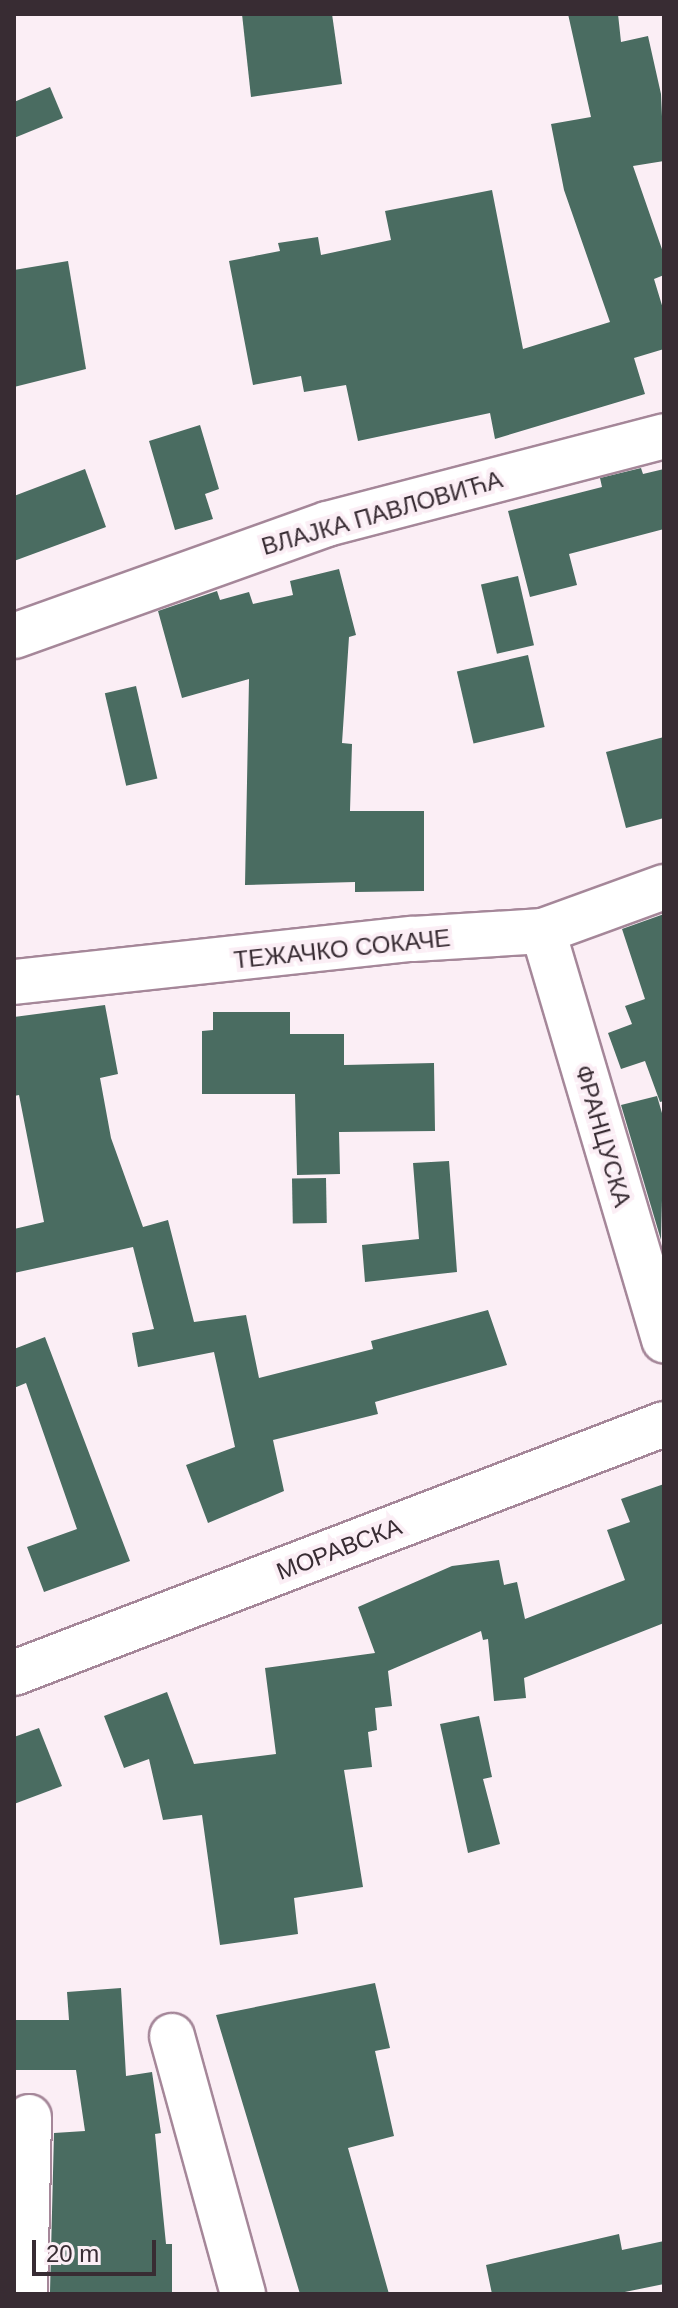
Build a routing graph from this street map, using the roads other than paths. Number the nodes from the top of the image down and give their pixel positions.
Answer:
1 (664, 436) edge
2 (14, 636) edge
3 (664, 887) edge
4 (543, 931) junction
5 (14, 982) edge
6 (664, 1340) edge
7 (664, 1424) edge
8 (14, 1673) edge
9 (172, 2036) dead end
10 (29, 2117) dead end
11 (25, 2294) edge
12 (243, 2294) edge

1 - 2 street, ВЛАЈКА ПАВЛОВИЋА
3 - 4 street, ТЕЖАЧКО СОКАЧЕ
4 - 5 street, ТЕЖАЧКО СОКАЧЕ
4 - 6 street, ФРАНЦУСКА
7 - 8 street, МОРАВСКА
9 - 12 street
10 - 11 street

